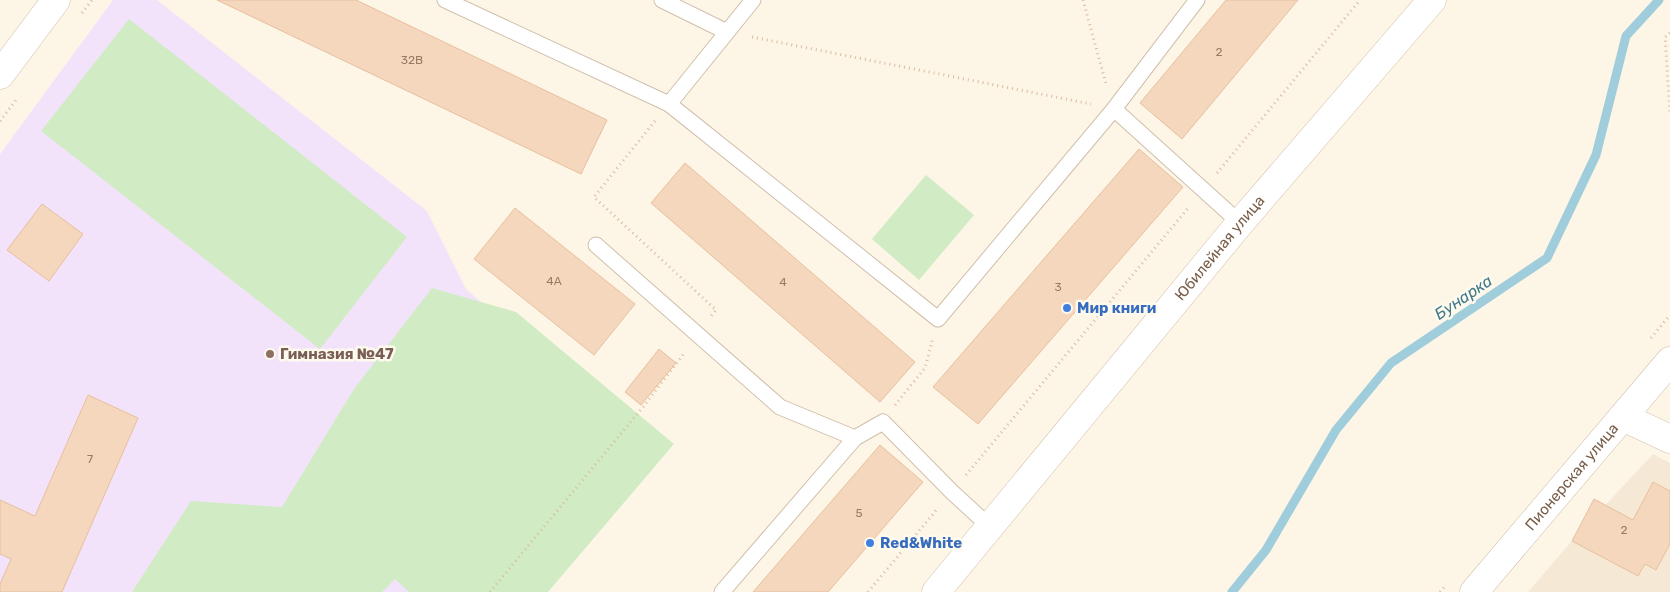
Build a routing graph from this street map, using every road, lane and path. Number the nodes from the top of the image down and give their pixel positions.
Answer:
1 (56, 0) edge
2 (445, 0) edge
3 (662, 0) edge
4 (753, 0) edge
5 (1083, 0) edge
6 (1197, 0) edge
7 (1360, 0) edge
8 (1432, 0) edge
9 (727, 32) junction
10 (1670, 33) edge
11 (0, 75) edge
12 (669, 104) junction
13 (1114, 109) junction
14 (1670, 113) edge
15 (1204, 189) junction
16 (1240, 223) junction
17 (596, 245) dead end
18 (938, 319) junction
19 (698, 335) junction
20 (1670, 361) edge
21 (1623, 417) junction
22 (883, 422) junction
23 (855, 438) junction
24 (1670, 439) edge
25 (952, 492) junction
26 (990, 528) junction
27 (490, 592) edge
28 (722, 592) edge
29 (868, 592) edge
30 (936, 592) edge
31 (1474, 592) edge

1 - 11 street
2 - 12 lane
3 - 9 lane
4 - 9 lane
5 - 13 path
6 - 13 lane
7 - 15 path
8 - 16 street, Юбилейная улица
9 - 12 lane
9 - 13 path
10 - 14 path
12 - 18 lane
12 - 19 path
13 - 15 lane
13 - 18 lane
15 - 16 lane
15 - 25 path
16 - 26 street, Юбилейная улица
17 - 19 lane
18 - 22 path
19 - 23 lane
19 - 27 path
20 - 21 street, Пионерская улица
21 - 24 street
21 - 31 street, Пионерская улица
22 - 23 lane
22 - 25 lane
23 - 28 lane
25 - 26 lane
25 - 29 path
26 - 30 street, Юбилейная улица

